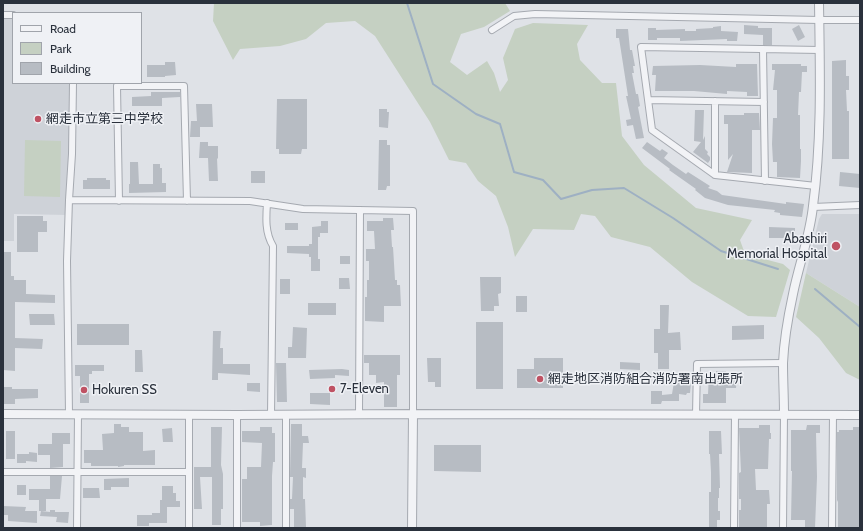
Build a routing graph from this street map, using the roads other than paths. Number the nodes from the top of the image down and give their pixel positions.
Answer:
1 (819, 3) edge
2 (819, 20) junction
3 (860, 20) edge
4 (492, 30) dead end
5 (763, 49) junction
6 (820, 50) junction
7 (73, 84) edge
8 (648, 100) junction
9 (715, 101) junction
10 (764, 102) junction
11 (715, 175) junction
12 (765, 180) junction
13 (816, 186) junction
14 (69, 200) junction
15 (118, 201) junction
16 (187, 201) junction
17 (267, 203) junction
18 (860, 205) edge
19 (813, 207) junction
20 (360, 210) junction
21 (783, 363) junction
22 (3, 414) edge
23 (69, 414) junction
24 (78, 414) junction
25 (359, 414) junction
26 (413, 414) junction
27 (784, 414) junction
28 (833, 414) junction
29 (189, 415) junction
30 (237, 415) junction
31 (271, 415) junction
32 (286, 415) junction
33 (696, 415) junction
34 (735, 415) junction
35 (860, 415) edge
36 (3, 472) edge
37 (78, 472) junction
38 (189, 472) junction
39 (77, 528) edge
40 (189, 528) edge
41 (237, 528) edge
42 (286, 528) edge
43 (412, 528) edge
44 (734, 528) edge
45 (783, 528) edge
46 (832, 528) edge

1 - 2 street
2 - 3 street
2 - 4 street
2 - 6 street
5 - 6 street
5 - 8 street
5 - 10 street
6 - 13 street
7 - 14 street
8 - 9 street
8 - 11 street
9 - 10 street
9 - 11 street
10 - 12 street
11 - 12 street
12 - 13 street
13 - 19 street
14 - 15 street
14 - 23 street
15 - 16 street
15 - 16 street
16 - 17 street
17 - 20 street
17 - 31 street
18 - 19 street
19 - 21 street
20 - 25 street
20 - 26 street
21 - 27 street
21 - 33 street
22 - 23 street
23 - 24 street
24 - 29 street
24 - 37 street
25 - 26 street
25 - 32 street
26 - 33 street
26 - 43 street
27 - 28 street
27 - 34 street
27 - 45 street
28 - 35 street
28 - 46 street
29 - 30 street
29 - 38 street
30 - 31 street
30 - 41 street
31 - 32 street
32 - 42 street
33 - 34 street
34 - 44 street
36 - 37 street
37 - 38 street
37 - 39 street
38 - 40 street

